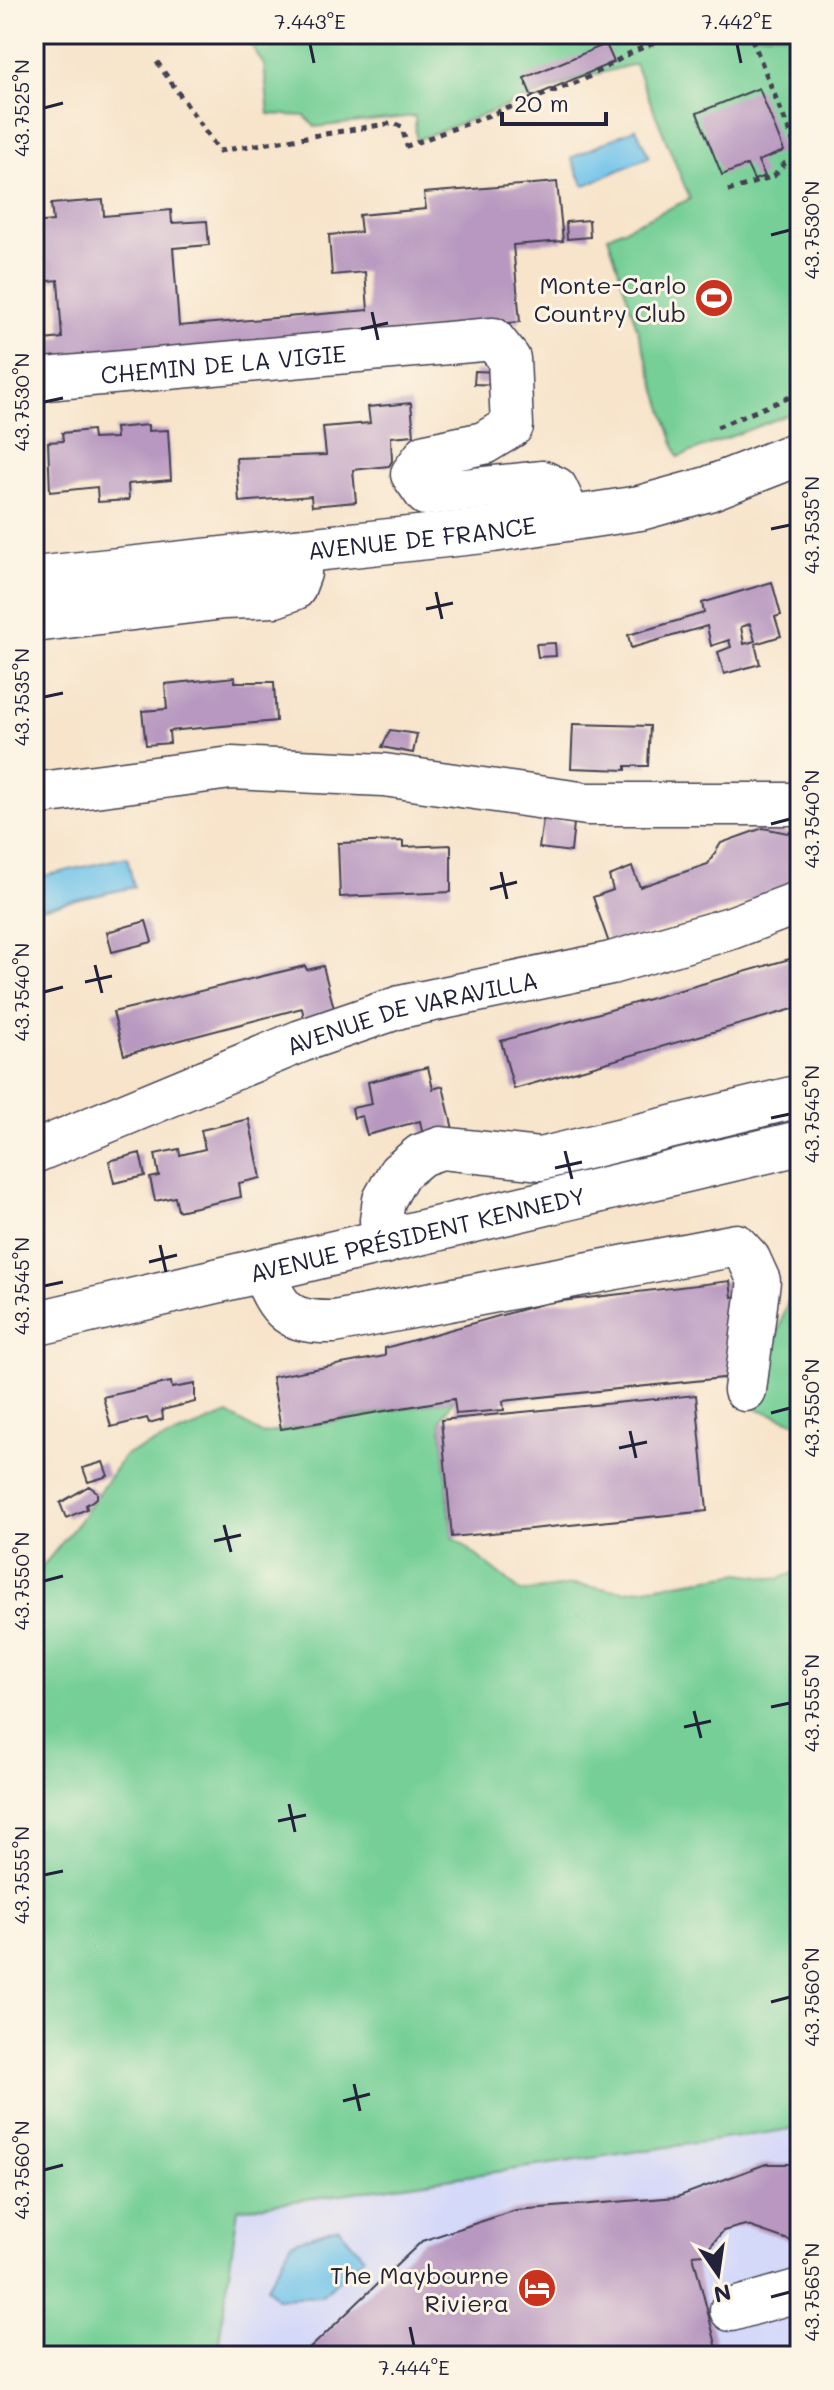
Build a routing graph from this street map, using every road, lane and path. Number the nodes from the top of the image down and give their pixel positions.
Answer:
1 (676, 34) edge
2 (750, 34) edge
3 (157, 62) dead end
4 (728, 191) dead end
5 (34, 380) edge
6 (800, 393) edge
7 (717, 427) dead end
8 (800, 453) edge
9 (571, 519) junction
10 (298, 550) junction
11 (34, 579) edge
12 (34, 621) edge
13 (34, 794) edge
14 (800, 804) edge
15 (800, 902) edge
16 (800, 1096) edge
17 (800, 1143) edge
18 (34, 1152) edge
19 (385, 1243) junction
20 (262, 1270) junction
21 (34, 1324) edge
22 (745, 1390) dead end
23 (800, 2290) edge
24 (731, 2310) dead end

1 - 3 path
2 - 4 path
5 - 9 street, CHEMIN DE LA VIGIE
6 - 7 path
8 - 9 main road, AVENUE DE FRANCE
9 - 10 main road, AVENUE DE FRANCE
10 - 11 main road, AVENUE DE FRANCE
10 - 12 street
13 - 14 street
15 - 18 street, AVENUE DE VARAVILLA
16 - 19 street
17 - 19 main road, AVENUE PRÉSIDENT KENNEDY
19 - 20 main road, AVENUE PRÉSIDENT KENNEDY
20 - 21 main road, AVENUE PRÉSIDENT KENNEDY
20 - 22 street
23 - 24 street

